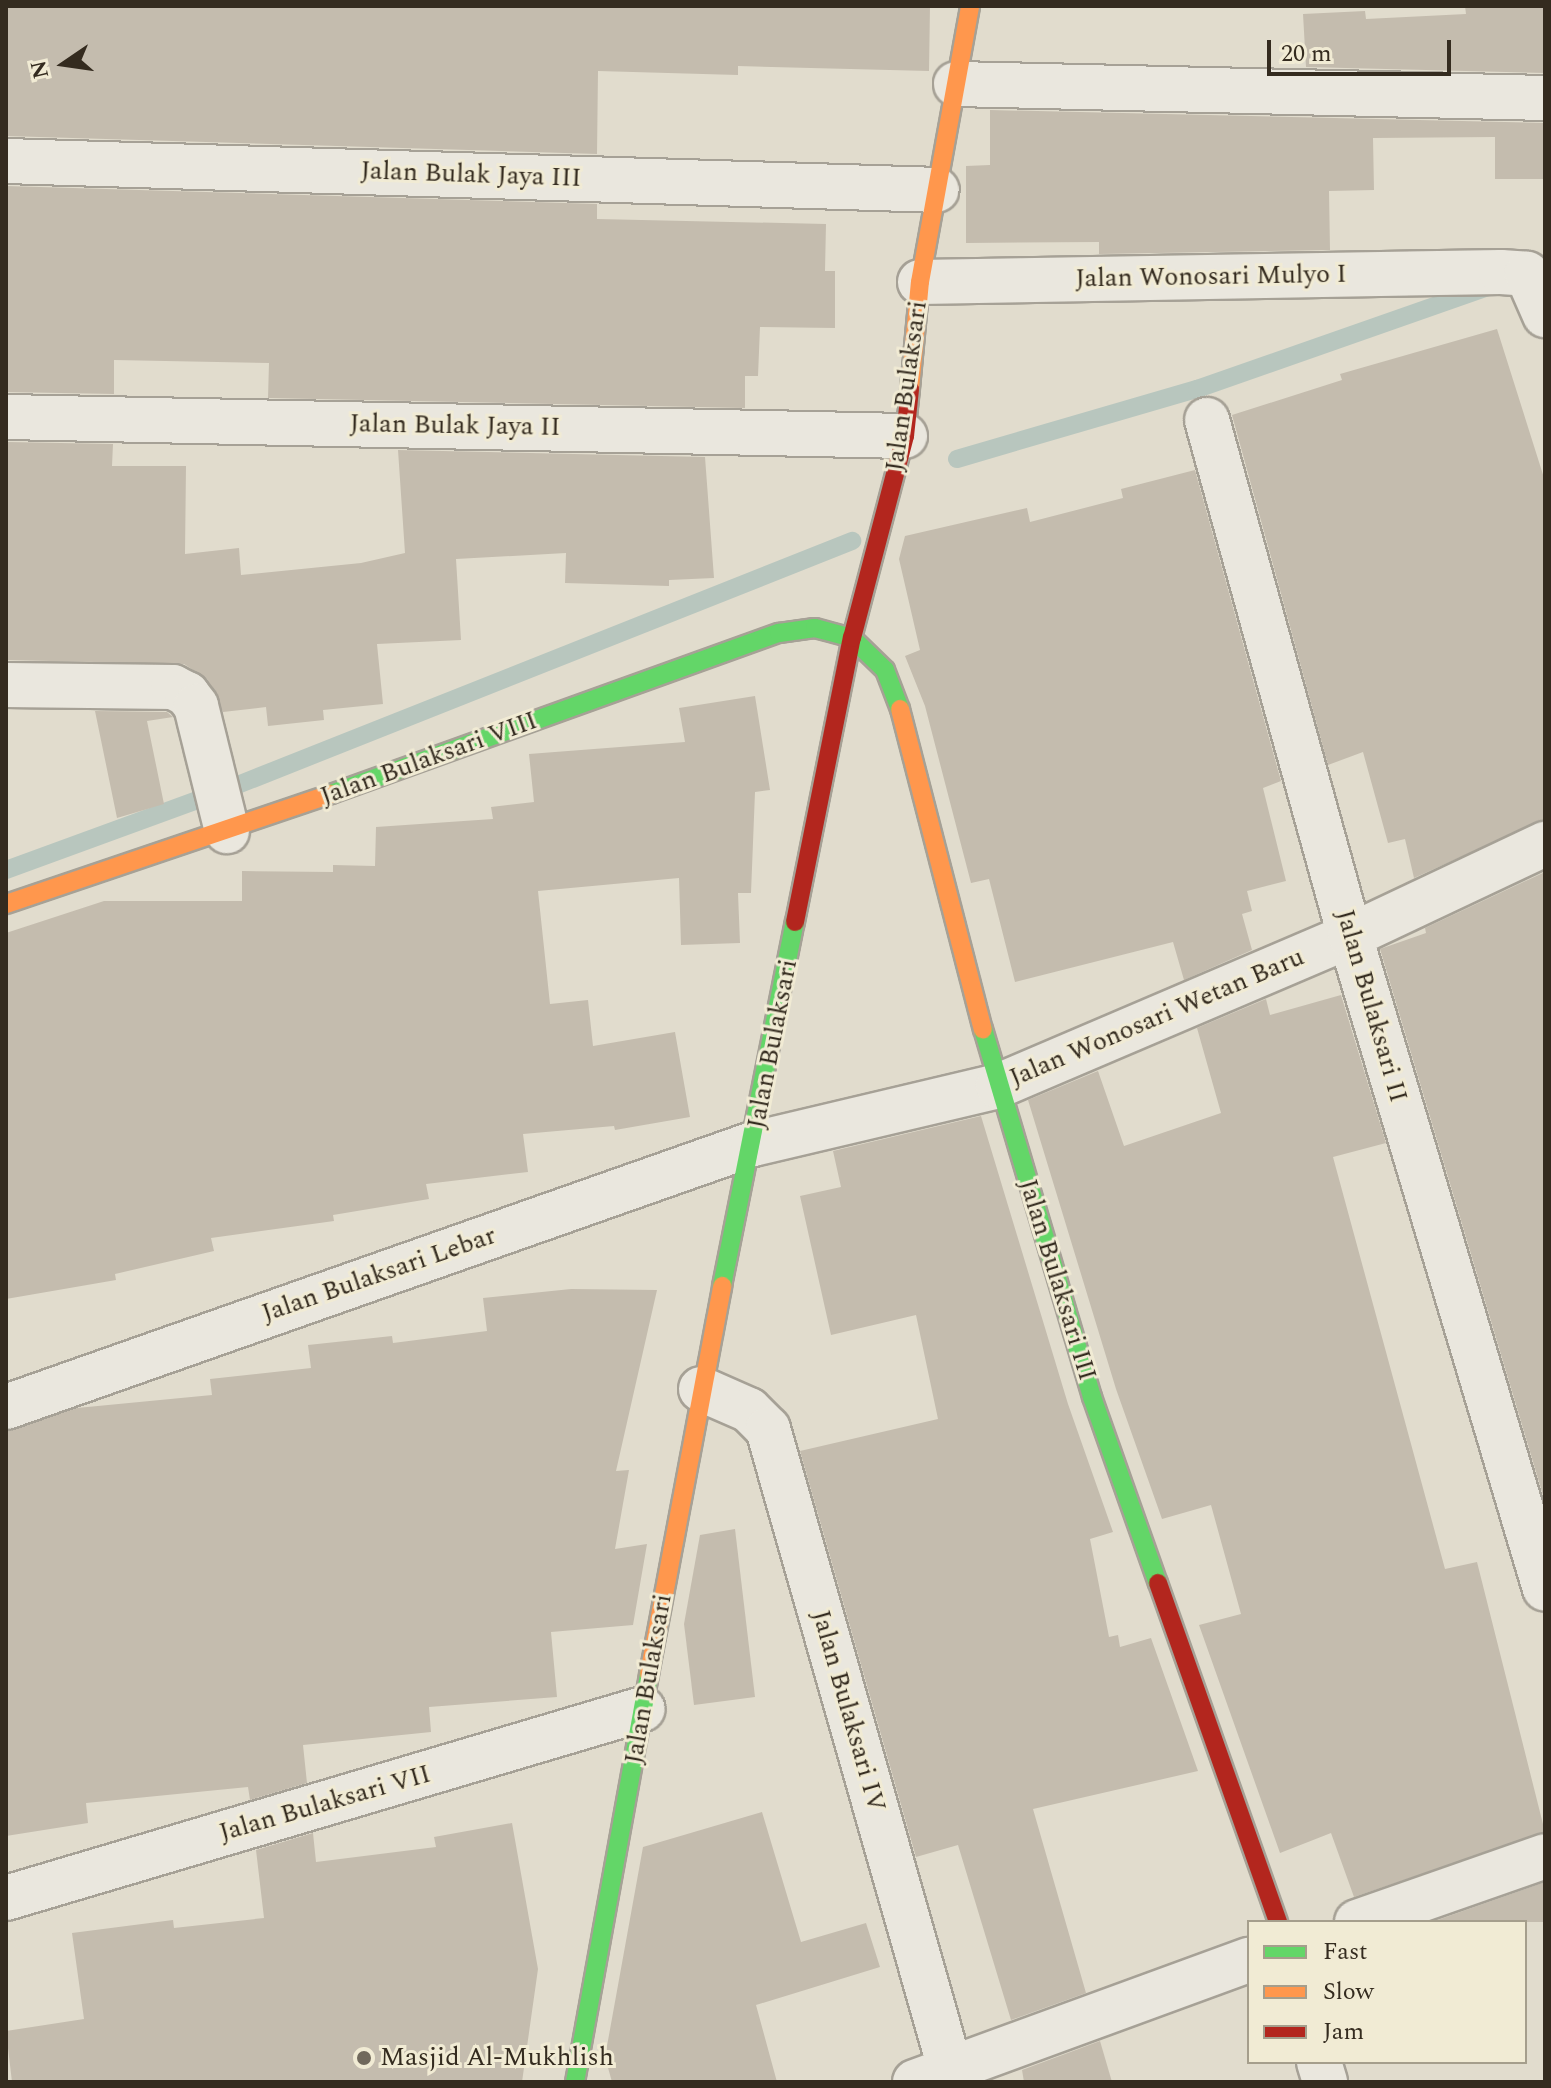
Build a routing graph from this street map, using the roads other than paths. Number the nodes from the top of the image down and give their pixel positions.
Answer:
1 (970, 6) edge
2 (956, 84) junction
3 (1545, 98) edge
4 (6, 161) edge
5 (937, 190) junction
6 (920, 282) junction
7 (1545, 315) edge
8 (6, 417) edge
9 (1207, 420) dead end
10 (905, 436) junction
11 (852, 638) junction
12 (6, 685) edge
13 (220, 802) junction
14 (1545, 844) edge
15 (6, 904) edge
16 (1350, 936) junction
17 (998, 1086) junction
18 (753, 1144) junction
19 (701, 1389) junction
20 (6, 1407) edge
21 (1545, 1589) edge
22 (643, 1709) junction
23 (1545, 1856) edge
24 (6, 1898) edge
25 (1277, 1920) edge
26 (1363, 1920) edge
27 (1247, 1961) edge
28 (940, 2078) edge
29 (575, 2082) edge

1 - 2 street, Jalan Bulaksari
2 - 3 street
2 - 5 street, Jalan Bulaksari
4 - 5 street, Jalan Bulak Jaya III
5 - 6 street, Jalan Bulaksari
6 - 7 street, Jalan Wonosari Mulyo I
6 - 10 street, Jalan Bulaksari
8 - 10 street, Jalan Bulak Jaya II
9 - 16 street, Jalan Bulaksari II
10 - 11 street, Jalan Bulaksari
11 - 13 street, Jalan Bulaksari VIII
11 - 17 street, Jalan Bulaksari III
11 - 18 street, Jalan Bulaksari
12 - 13 street
13 - 15 street, Jalan Bulaksari VIII
14 - 16 street, Jalan Wonosari Wetan Baru
16 - 17 street, Jalan Wonosari Wetan Baru
16 - 21 street, Jalan Bulaksari II
17 - 18 street, Jalan Wonosari Wetan Baru
17 - 25 street, Jalan Bulaksari III
18 - 19 street, Jalan Bulaksari
18 - 20 street, Jalan Bulaksari Lebar
19 - 22 street, Jalan Bulaksari
19 - 28 street, Jalan Bulaksari IV
22 - 24 street, Jalan Bulaksari VII
22 - 29 street, Jalan Bulaksari
23 - 26 street
27 - 28 street

